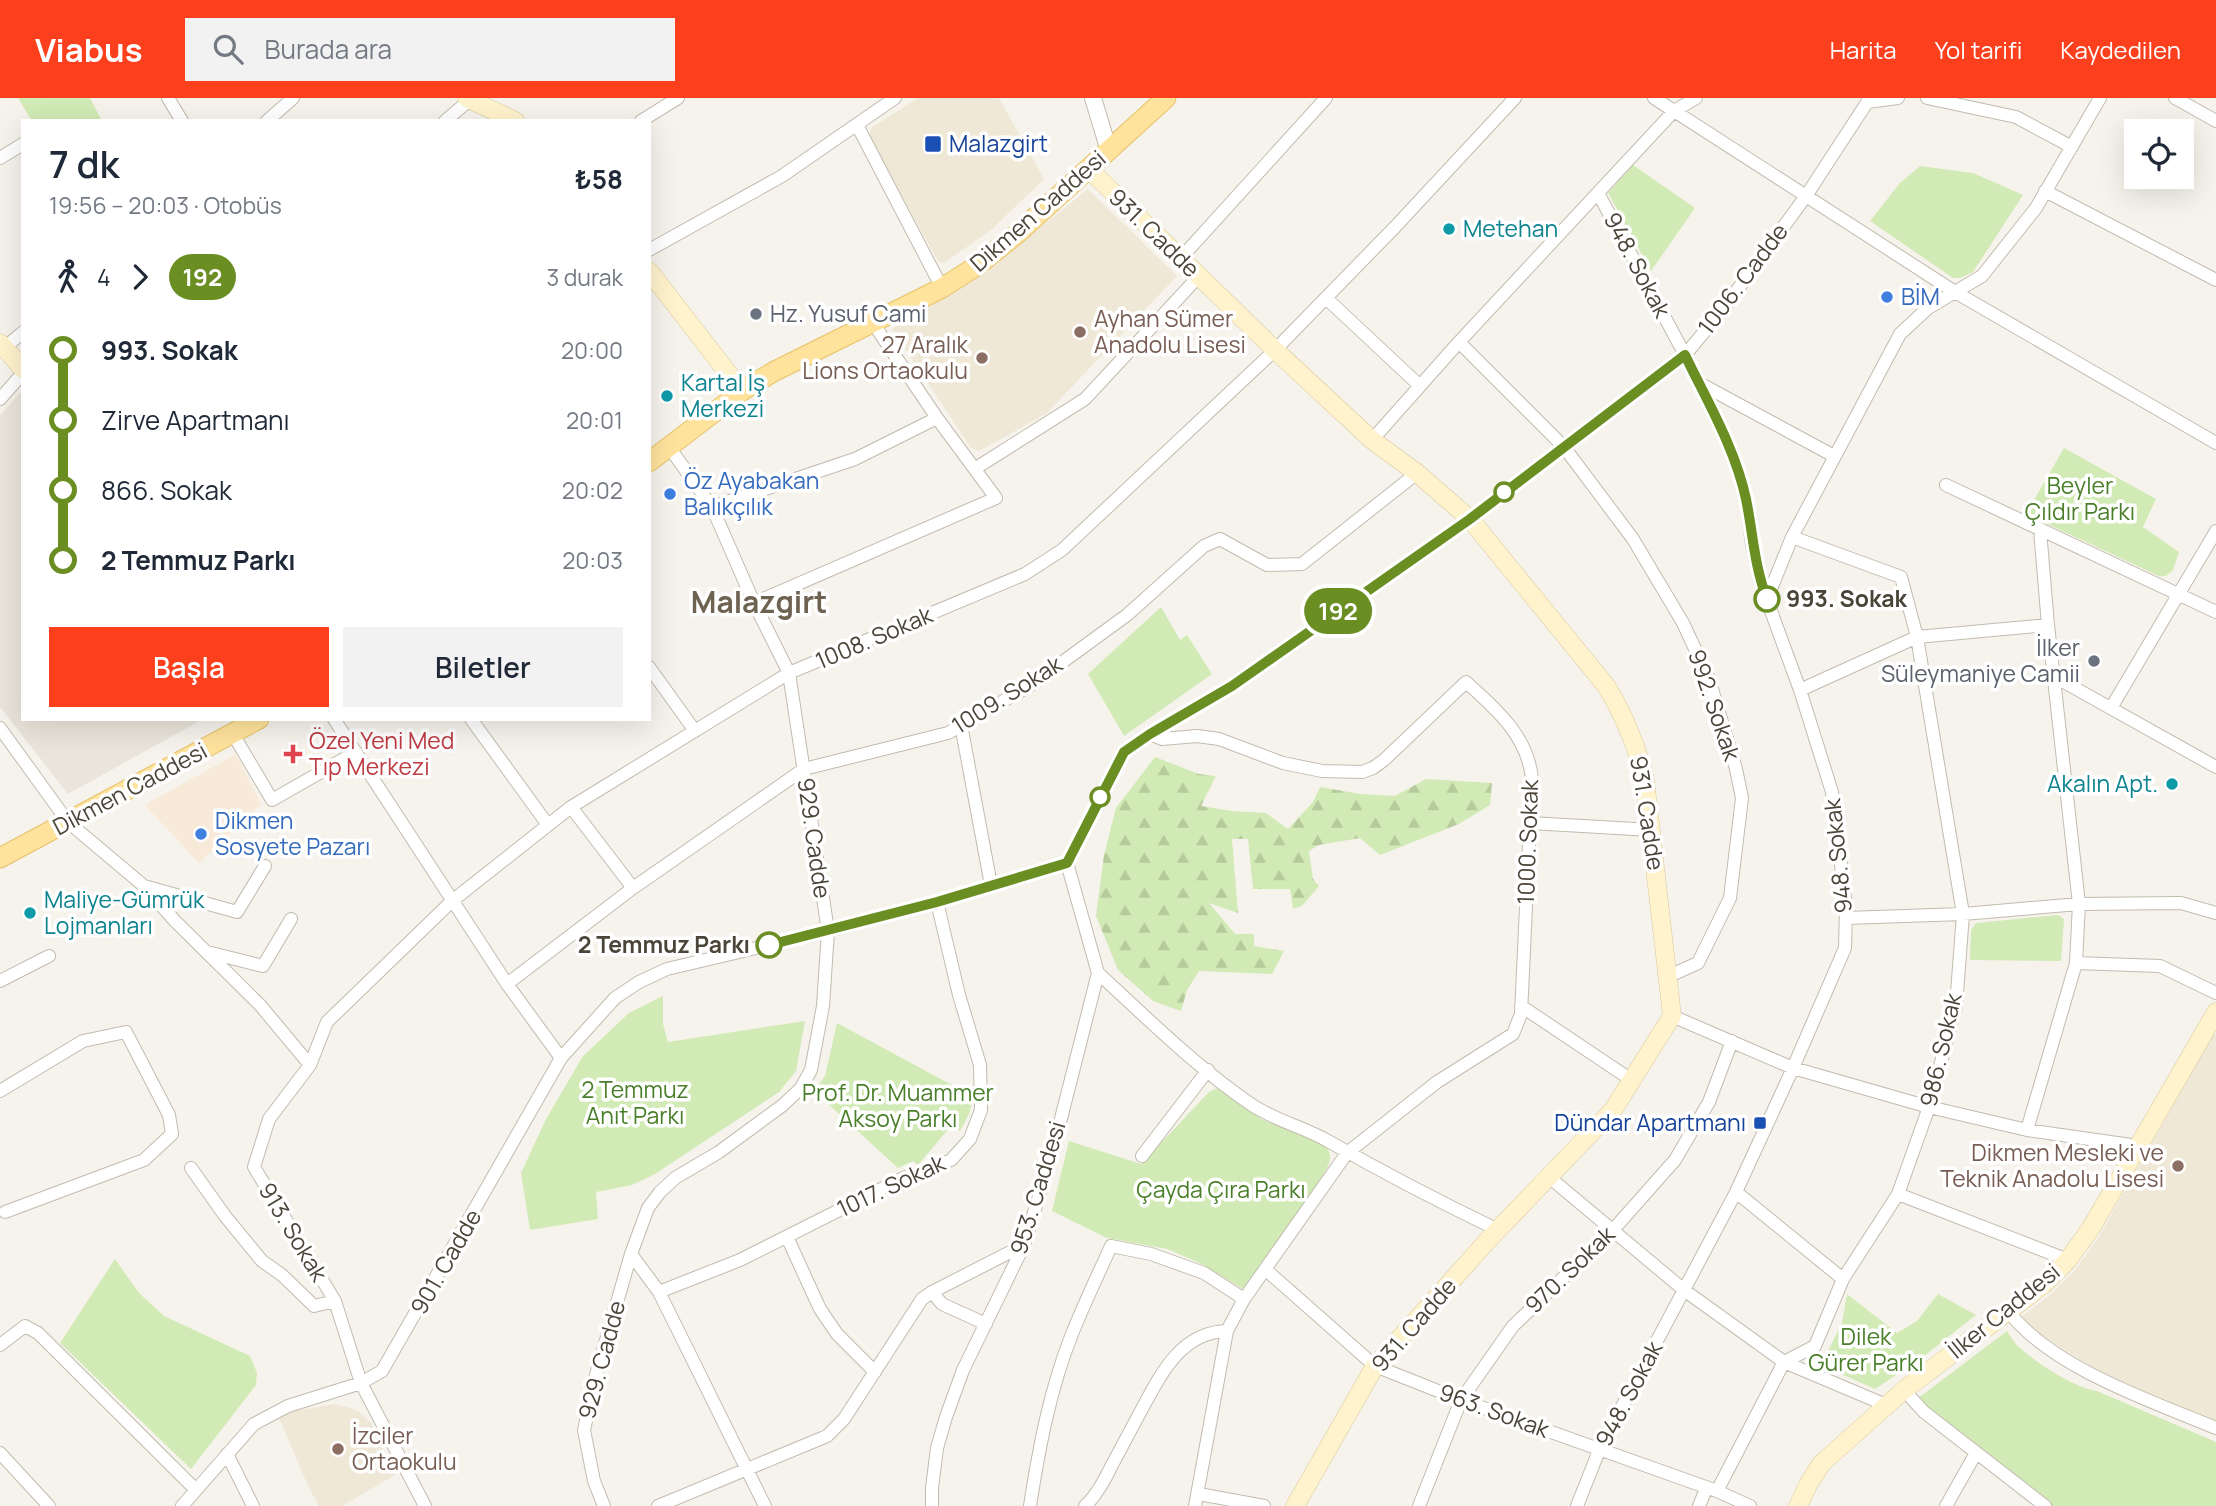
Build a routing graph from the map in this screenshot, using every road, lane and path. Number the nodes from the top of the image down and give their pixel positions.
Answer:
1 (168, 98) edge
2 (293, 98) edge
3 (470, 98) edge
4 (678, 98) edge
5 (870, 98) edge
6 (895, 98) edge
7 (1093, 98) edge
8 (1166, 98) edge
9 (1326, 98) edge
10 (1515, 98) edge
11 (1654, 98) edge
12 (1696, 98) edge
13 (1898, 98) edge
14 (1927, 98) edge
15 (2100, 98) edge
16 (2175, 98) edge
17 (1869, 100) edge
18 (877, 110) junction
19 (1674, 111) junction
20 (181, 119) edge
21 (269, 119) edge
22 (448, 119) edge
23 (511, 119) edge
24 (644, 119) edge
25 (2216, 121) edge
26 (857, 125) junction
27 (21, 145) edge
28 (2072, 147) junction
29 (1109, 151) junction
30 (0, 158) edge
31 (1089, 169) junction
32 (2045, 191) junction
33 (1598, 193) junction
34 (1806, 196) junction
35 (651, 249) edge
36 (1180, 259) junction
37 (651, 274) edge
38 (1199, 276) junction
39 (2216, 280) edge
40 (942, 288) junction
41 (1955, 292) junction
42 (1326, 298) junction
43 (873, 323) junction
44 (21, 333) edge
45 (1459, 342) junction
46 (2, 346) edge
47 (1275, 350) junction
48 (1685, 355) junction
49 (21, 369) edge
50 (21, 373) edge
51 (1699, 383) junction
52 (1420, 386) junction
53 (742, 390) junction
54 (0, 399) edge
55 (937, 418) junction
56 (1372, 440) junction
57 (2216, 443) edge
58 (669, 447) junction
59 (1563, 447) junction
60 (1835, 456) junction
61 (651, 460) edge
62 (976, 468) junction
63 (1418, 473) junction
64 (1946, 485) dead end
65 (712, 506) junction
66 (1470, 519) junction
67 (2039, 530) junction
68 (2216, 531) edge
69 (1793, 537) junction
70 (2177, 593) junction
71 (1767, 599) junction
72 (754, 603) junction
73 (2216, 612) edge
74 (2048, 625) junction
75 (1917, 636) junction
76 (651, 670) edge
77 (789, 673) junction
78 (2055, 677) junction
79 (1800, 690) junction
80 (2111, 708) junction
81 (256, 721) edge
82 (335, 721) edge
83 (472, 721) edge
84 (961, 725) junction
85 (0, 728) edge
86 (695, 731) junction
87 (233, 734) junction
88 (1150, 734) junction
89 (356, 752) junction
90 (2216, 767) edge
91 (804, 769) junction
92 (571, 807) junction
93 (68, 822) junction
94 (1530, 824) junction
95 (548, 825) junction
96 (1651, 830) junction
97 (0, 858) edge
98 (1067, 863) junction
99 (265, 866) dead end
100 (991, 885) junction
101 (144, 886) junction
102 (633, 888) junction
103 (452, 901) junction
104 (937, 902) junction
105 (2079, 904) junction
106 (2216, 913) edge
107 (1963, 914) junction
108 (1846, 918) junction
109 (291, 919) dead end
110 (828, 931) junction
111 (206, 952) junction
112 (49, 956) dead end
113 (2076, 963) junction
114 (1098, 973) junction
115 (1669, 976) junction
116 (0, 981) edge
117 (507, 984) junction
118 (2216, 993) edge
119 (1521, 1006) junction
120 (2216, 1012) edge
121 (1672, 1016) junction
122 (1732, 1041) junction
123 (561, 1058) junction
124 (310, 1065) junction
125 (1793, 1068) junction
126 (1208, 1070) junction
127 (1633, 1080) junction
128 (0, 1091) edge
129 (1930, 1107) junction
130 (2027, 1130) junction
131 (2138, 1146) junction
132 (1347, 1153) junction
133 (1142, 1156) dead end
134 (191, 1168) dead end
135 (1549, 1177) junction
136 (1736, 1192) junction
137 (1898, 1194) junction
138 (5, 1212) dead end
139 (1498, 1230) junction
140 (1612, 1230) junction
141 (787, 1237) junction
142 (1024, 1245) junction
143 (631, 1254) junction
144 (2068, 1260) junction
145 (1266, 1270) junction
146 (1843, 1279) junction
147 (1684, 1290) junction
148 (659, 1292) junction
149 (932, 1292) junction
150 (1244, 1299) junction
151 (335, 1301) junction
152 (2008, 1311) junction
153 (986, 1324) junction
154 (1227, 1331) junction
155 (0, 1345) edge
156 (1784, 1362) junction
157 (1375, 1366) junction
158 (875, 1372) junction
159 (361, 1383) junction
160 (1904, 1390) junction
161 (1461, 1400) junction
162 (1886, 1405) junction
163 (2216, 1428) edge
164 (1600, 1448) junction
165 (1976, 1453) junction
166 (227, 1454) junction
167 (3, 1462) edge
168 (748, 1470) junction
169 (195, 1489) junction
170 (1712, 1490) junction
171 (1197, 1500) edge
172 (49, 1506) edge
173 (182, 1506) edge
174 (253, 1506) edge
175 (425, 1506) edge
176 (604, 1506) edge
177 (657, 1506) edge
178 (765, 1506) edge
179 (932, 1506) edge
180 (1030, 1506) edge
181 (1085, 1506) edge
182 (1264, 1506) edge
183 (1296, 1506) edge
184 (1419, 1506) edge
185 (1577, 1506) edge
186 (1699, 1506) edge
187 (1750, 1506) edge
188 (1798, 1506) edge
189 (1946, 1506) edge
190 (2045, 1506) edge

1 - 20 street
2 - 21 street
3 - 22 street
3 - 23 main road
4 - 24 street
5 - 18 street
6 - 18 street
7 - 29 street
8 - 29 main road, Dikmen Caddesi
9 - 36 street
10 - 42 street, 1008. Sokak
11 - 19 street
12 - 19 street
13 - 17 street
14 - 28 street
15 - 28 street
16 - 25 street
17 - 34 street, 1006. Cadde
18 - 26 street
19 - 33 street
19 - 34 street
26 - 35 street
26 - 40 street
27 - 30 street
28 - 32 street
29 - 31 main road, Dikmen Caddesi
31 - 36 main road, 931. Cadde
31 - 40 main road, Dikmen Caddesi
32 - 39 street
32 - 41 street
33 - 45 street
33 - 48 street, 948. Sokak
34 - 41 street
34 - 48 street, 1006. Cadde
36 - 38 main road, 931. Cadde
37 - 53 main road
38 - 47 main road, 931. Cadde
38 - 62 street
40 - 43 main road, Dikmen Caddesi
41 - 57 street
41 - 60 street
42 - 47 street, 1008. Sokak
42 - 52 street
43 - 53 main road, Dikmen Caddesi
43 - 55 street
44 - 46 street
45 - 52 street
45 - 59 street, 992. Sokak
46 - 49 main road
47 - 56 main road, 931. Cadde
47 - 77 street, 1008. Sokak
48 - 51 street, 948. Sokak
48 - 59 street, 1006. Cadde
50 - 54 street
51 - 60 street
51 - 71 street, 948. Sokak
52 - 56 street
53 - 58 main road, Dikmen Caddesi
55 - 62 street
55 - 65 street
56 - 63 main road, 931. Cadde
58 - 61 main road, Dikmen Caddesi
58 - 65 street, 929. Cadde
59 - 66 street, 1006. Cadde
59 - 115 street, 992. Sokak
60 - 69 street
62 - 72 street
63 - 66 main road, 931. Cadde
63 - 84 street, 1009. Sokak
64 - 67 street
65 - 72 street, 929. Cadde
66 - 88 street, 1006. Cadde
66 - 96 main road, 931. Cadde
67 - 70 street
67 - 74 street
68 - 70 street
69 - 71 street
69 - 75 street, 986. Sokak
70 - 73 street
70 - 80 street
71 - 79 street, 948. Sokak
72 - 77 street, 929. Cadde
74 - 75 street
74 - 78 street
75 - 79 street
75 - 107 street, 986. Sokak
76 - 86 street
77 - 86 street, 1008. Sokak
77 - 91 street, 929. Cadde
78 - 80 street
78 - 105 street
79 - 108 street, 948. Sokak
80 - 90 street
81 - 87 main road, Dikmen Caddesi
82 - 89 street
83 - 95 street
84 - 91 street, 1009. Sokak
84 - 100 street
85 - 93 street
86 - 92 street, 1008. Sokak
87 - 89 street
87 - 93 main road, Dikmen Caddesi
88 - 94 street, 1000. Sokak
88 - 98 street, 1006. Cadde
89 - 103 street
91 - 102 street, 1009. Sokak
91 - 110 street, 929. Cadde
92 - 95 street, 1008. Sokak
92 - 102 street
93 - 97 main road, Dikmen Caddesi
93 - 101 street
94 - 96 street
94 - 119 street, 1000. Sokak
95 - 103 street, 1008. Sokak
96 - 115 main road, 931. Cadde
98 - 100 street
98 - 114 street, 953. Caddesi
99 - 101 street
100 - 104 street
101 - 111 street
102 - 117 street, 1009. Sokak
103 - 117 street
103 - 124 street, 913. Sokak
104 - 110 street
104 - 141 street, 1017. Sokak
105 - 106 street
105 - 107 street
105 - 113 street
107 - 108 street
107 - 129 street, 986. Sokak
108 - 125 street, 948. Sokak
109 - 111 street
110 - 123 street, 901. Cadde
110 - 143 street, 929. Cadde
111 - 124 street
112 - 116 street
113 - 118 street
113 - 130 street
114 - 126 street
114 - 142 street, 953. Caddesi
115 - 121 main road, 931. Cadde
117 - 123 street
119 - 127 street
119 - 132 street, 1000. Sokak
120 - 131 main road, İlker Caddesi
121 - 122 street
121 - 127 main road, 931. Cadde
122 - 125 street
122 - 140 street, 970. Sokak
123 - 159 street, 901. Cadde
124 - 151 street, 913. Sokak
125 - 129 street
125 - 136 street, 948. Sokak
126 - 132 street
126 - 133 street
127 - 135 main road, 931. Cadde
128 - 138 street
129 - 130 street
129 - 137 street, 986. Sokak
130 - 131 street
131 - 144 main road, İlker Caddesi
132 - 139 street
132 - 145 street, 1000. Sokak
134 - 151 street
135 - 139 main road, 931. Cadde
135 - 140 street
136 - 146 street
136 - 147 street, 948. Sokak
137 - 144 street
137 - 146 street, 986. Sokak
139 - 157 main road, 931. Cadde
140 - 147 street
140 - 161 street, 970. Sokak
141 - 148 street, 1017. Sokak
141 - 158 street
142 - 149 street
142 - 153 street, 953. Caddesi
143 - 148 street
143 - 176 street, 929. Cadde
144 - 152 main road, İlker Caddesi
145 - 150 street, 1000. Sokak
145 - 157 street, 963. Sokak
146 - 156 street, 986. Sokak
147 - 156 street
147 - 164 street, 948. Sokak
148 - 168 street
149 - 153 street
149 - 158 street
150 - 154 street, 1000. Sokak
150 - 180 street
151 - 159 street, 913. Sokak
152 - 160 main road, İlker Caddesi
152 - 163 street
153 - 179 street, 953. Caddesi
154 - 171 street, 1000. Sokak
154 - 181 street
155 - 169 street
156 - 162 street
156 - 170 street
157 - 161 street, 963. Sokak
157 - 183 main road, 931. Cadde
158 - 168 street
159 - 166 street, 901. Cadde
159 - 175 street, 913. Sokak
160 - 162 main road, İlker Caddesi
160 - 165 street
161 - 164 street, 963. Sokak
161 - 184 street, 970. Sokak
162 - 188 main road, İlker Caddesi
164 - 170 street, 963. Sokak
164 - 185 street, 948. Sokak
165 - 189 street
165 - 190 street
166 - 169 street, 901. Cadde
166 - 174 street
167 - 172 street
168 - 177 street
168 - 178 street
169 - 173 street, 901. Cadde
170 - 186 street
170 - 187 street, 963. Sokak
171 - 182 street

